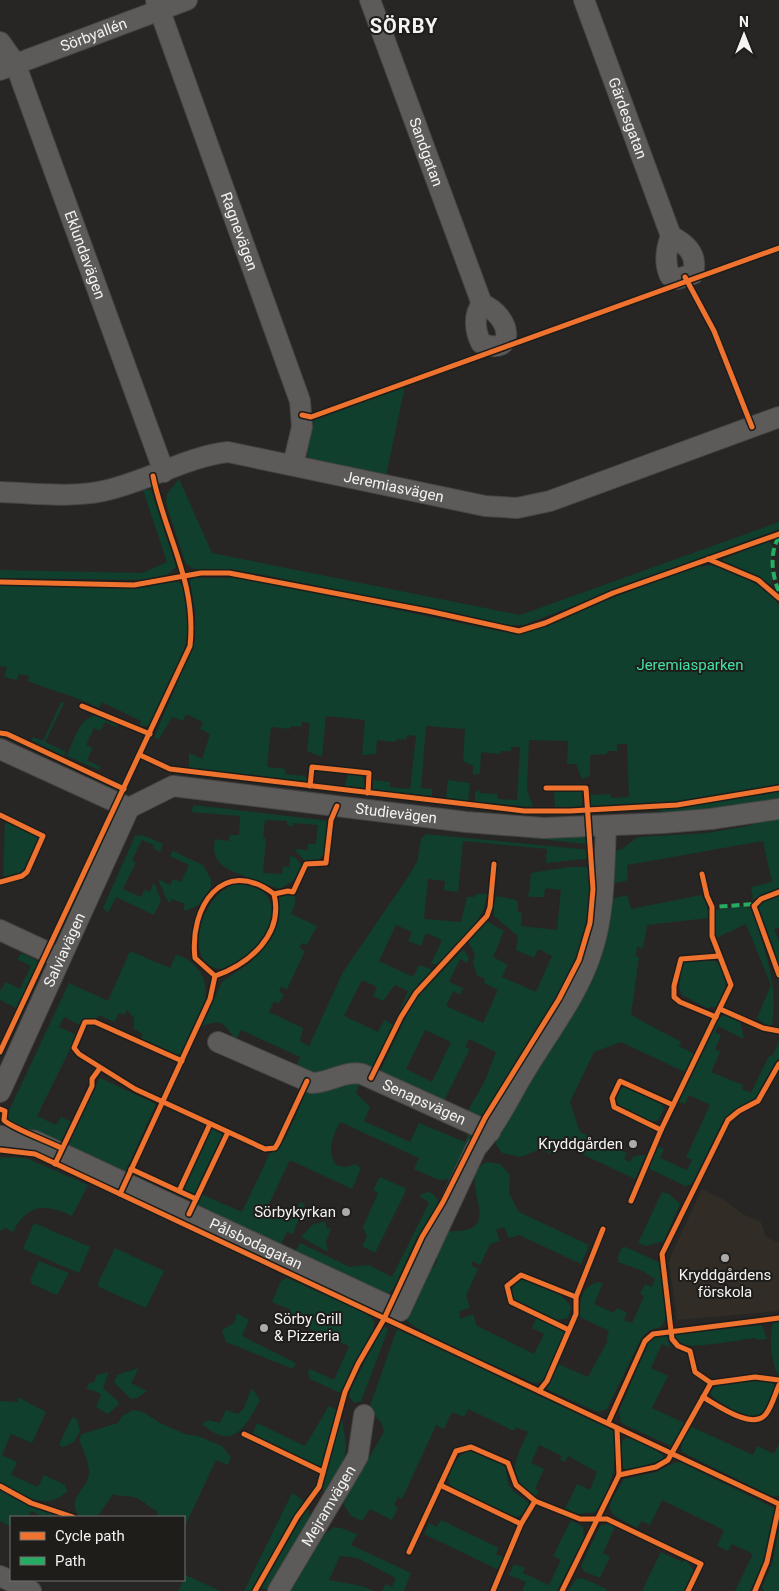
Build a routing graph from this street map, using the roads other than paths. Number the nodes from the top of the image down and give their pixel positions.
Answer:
1 (187, 0) edge
2 (370, 0) edge
3 (584, 0) edge
4 (158, 5) edge
5 (0, 42) edge
6 (8, 66) edge
7 (671, 236) dead end
8 (482, 304) dead end
9 (779, 417) edge
10 (293, 465) junction
11 (164, 472) junction
12 (0, 492) edge
13 (0, 749) edge
14 (129, 808) junction
15 (779, 809) edge
16 (606, 826) junction
17 (0, 930) edge
18 (60, 958) junction
19 (218, 1042) dead end
20 (0, 1092) edge
21 (490, 1132) junction
22 (0, 1136) edge
23 (364, 1415) dead end
24 (10, 1581) edge
25 (31, 1591) edge
26 (278, 1591) edge

1 - 4 street, Sörbyallén
2 - 8 street, Sandgatan
3 - 7 street, Gärdesgatan
4 - 6 street, Sörbyallén
4 - 10 street, Ragnevägen
5 - 6 street, Eklundavägen
6 - 11 street, Eklundavägen
9 - 10 street, Jeremiasvägen
10 - 11 street, Jeremiasvägen
11 - 12 street, Jeremiasvägen
13 - 14 street
14 - 16 street, Studievägen
14 - 18 street, Salviavägen
15 - 16 street, Studievägen
16 - 21 street
17 - 18 street
18 - 20 street, Salviavägen
19 - 21 street, Senapsvägen
21 - 22 street, Pålsbodagatan
23 - 26 street, Mejramvägen
24 - 25 street

